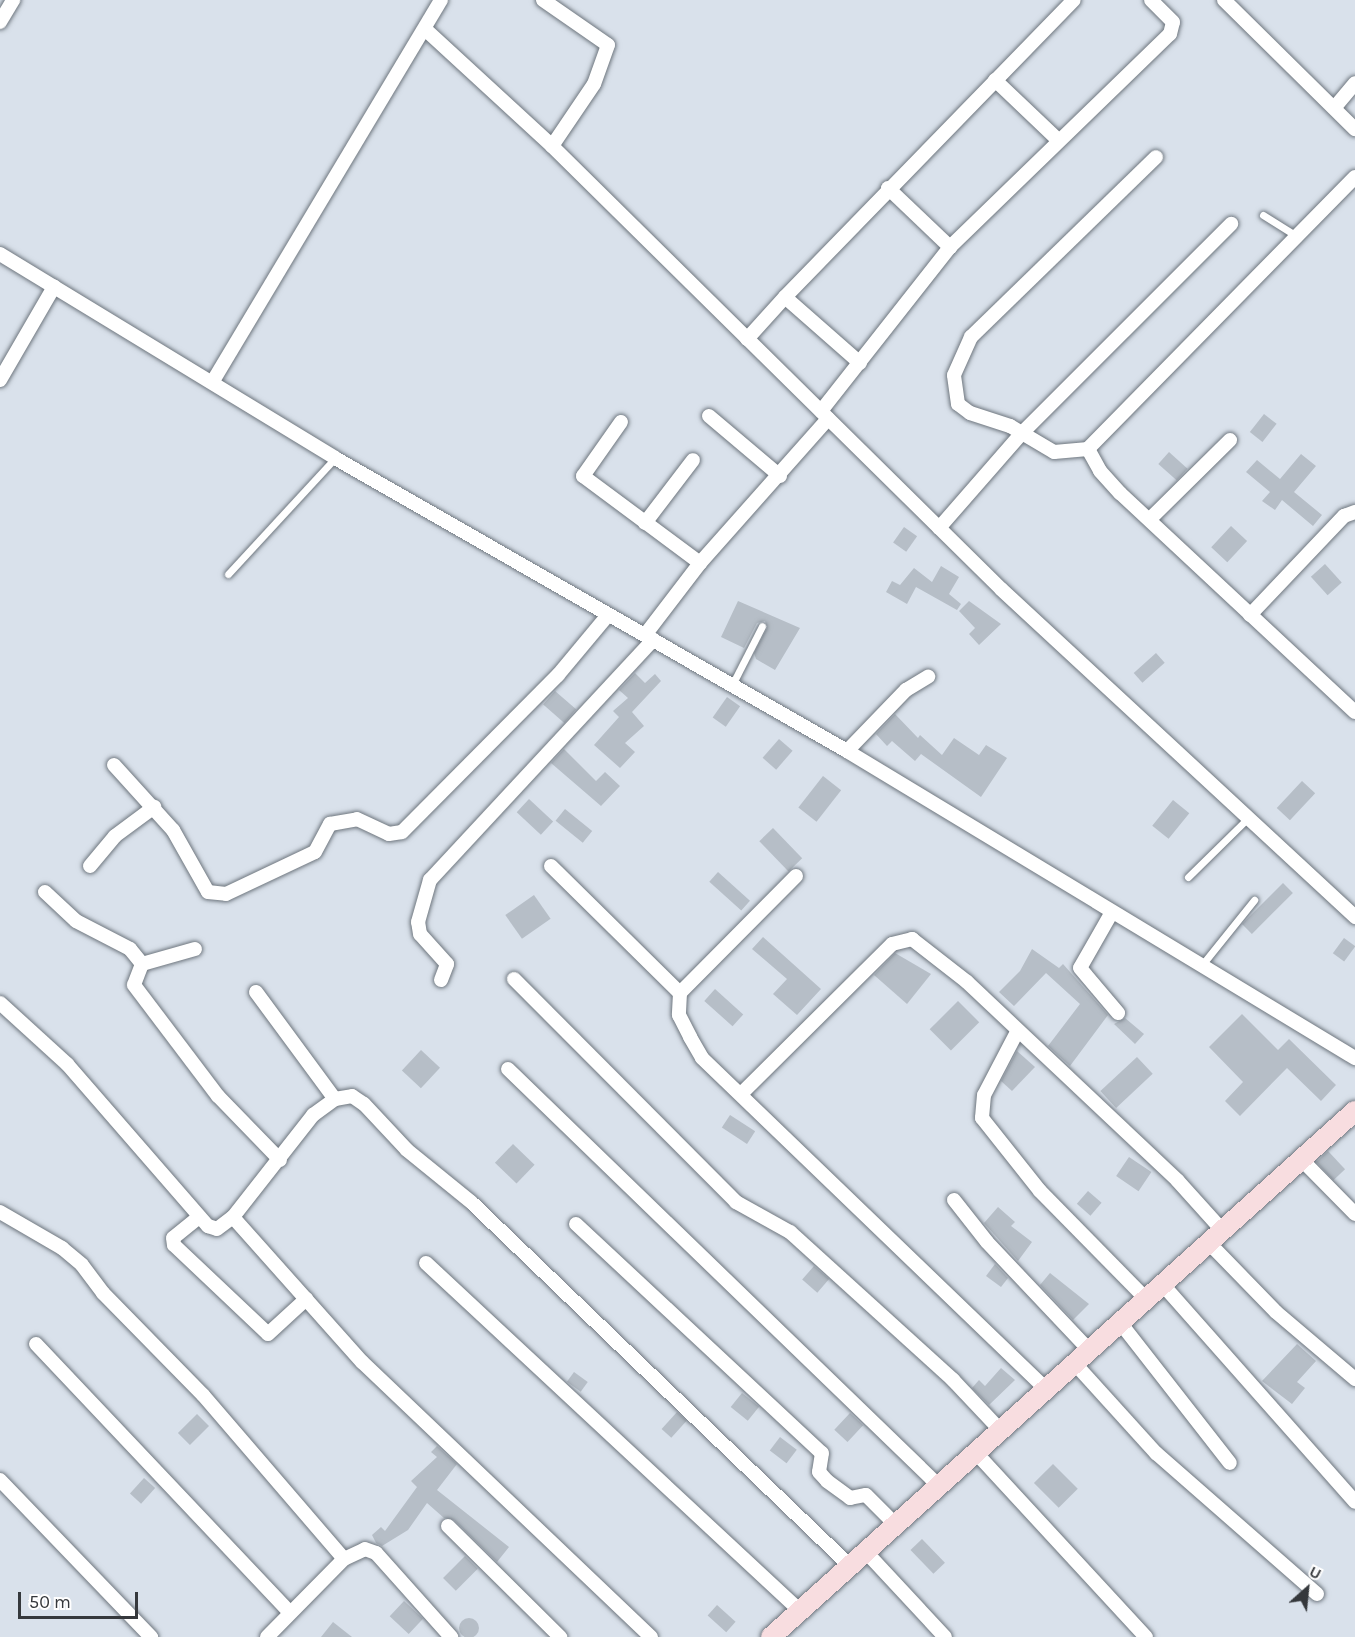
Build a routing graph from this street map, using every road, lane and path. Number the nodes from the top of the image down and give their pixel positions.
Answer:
1 (13, 0) edge
2 (441, 0) edge
3 (543, 0) edge
4 (1074, 0) edge
5 (1151, 0) edge
6 (1224, 0) edge
7 (0, 22) edge
8 (426, 30) junction
9 (995, 80) junction
10 (1355, 83) edge
11 (1335, 107) junction
12 (1355, 129) edge
13 (1059, 141) junction
14 (552, 146) junction
15 (1156, 157) dead end
16 (1355, 177) edge
17 (888, 188) junction
18 (1263, 215) dead end
19 (1231, 224) dead end
20 (1297, 236) junction
21 (950, 247) junction
22 (0, 254) edge
23 (54, 287) junction
24 (785, 297) junction
25 (747, 339) junction
26 (860, 363) junction
27 (0, 380) edge
28 (213, 381) junction
29 (824, 415) junction
30 (709, 416) dead end
31 (621, 422) dead end
32 (1022, 434) junction
33 (1230, 440) dead end
34 (1088, 449) junction
35 (335, 458) junction
36 (693, 460) dead end
37 (780, 476) junction
38 (1355, 512) edge
39 (1151, 518) junction
40 (645, 522) junction
41 (939, 528) junction
42 (700, 563) junction
43 (228, 574) dead end
44 (608, 615) junction
45 (1250, 615) junction
46 (762, 626) dead end
47 (649, 637) junction
48 (928, 677) dead end
49 (732, 685) junction
50 (1355, 712) edge
51 (847, 751) junction
52 (114, 765) dead end
53 (154, 807) junction
54 (1249, 817) junction
55 (90, 866) dead end
56 (551, 866) dead end
57 (796, 876) dead end
58 (1188, 877) dead end
59 (45, 892) dead end
60 (1254, 900) dead end
61 (1112, 912) junction
62 (1355, 917) edge
63 (195, 949) dead end
64 (142, 964) junction
65 (1201, 966) junction
66 (514, 979) dead end
67 (441, 980) dead end
68 (256, 992) dead end
69 (680, 993) junction
70 (0, 1003) edge
71 (1118, 1013) dead end
72 (1017, 1032) junction
73 (1355, 1058) edge
74 (508, 1069) dead end
75 (741, 1094) junction
76 (335, 1099) junction
77 (1355, 1111) edge
78 (280, 1160) junction
79 (1301, 1160) junction
80 (954, 1200) dead end
81 (0, 1212) edge
82 (1355, 1214) edge
83 (232, 1217) junction
84 (199, 1218) junction
85 (576, 1224) dead end
86 (1216, 1237) junction
87 (426, 1263) dead end
88 (1164, 1286) junction
89 (306, 1299) junction
90 (1147, 1300) junction
91 (1122, 1325) junction
92 (36, 1344) dead end
93 (1091, 1352) junction
94 (1077, 1366) junction
95 (1355, 1379) edge
96 (1048, 1391) junction
97 (1001, 1431) junction
98 (977, 1454) junction
99 (1230, 1463) dead end
100 (0, 1480) edge
101 (939, 1486) junction
102 (1355, 1502) edge
103 (896, 1525) junction
104 (448, 1526) dead end
105 (866, 1552) junction
106 (344, 1559) junction
107 (850, 1566) junction
108 (1317, 1594) dead end
109 (799, 1610) junction
110 (289, 1612) junction
111 (777, 1635) edge
112 (151, 1637) edge
113 (267, 1637) edge
114 (451, 1637) edge
115 (560, 1637) edge
116 (651, 1637) edge
117 (945, 1637) edge
118 (1146, 1637) edge

1 - 7 street
2 - 8 street
3 - 14 street
4 - 9 street
5 - 13 street
6 - 11 street
8 - 14 street
8 - 28 street
9 - 13 street
9 - 17 street
10 - 11 street
11 - 12 street
13 - 21 street
14 - 25 street
15 - 32 street
16 - 20 street
17 - 21 street
17 - 24 street
18 - 20 lane
19 - 32 street
20 - 34 street
21 - 26 street
22 - 23 street
23 - 27 street
23 - 28 street
24 - 25 street
24 - 26 street
25 - 29 street
26 - 29 street
28 - 35 street
29 - 37 street
29 - 41 street
30 - 37 street
31 - 40 street
32 - 34 street
32 - 41 street
33 - 39 street
34 - 39 street
35 - 43 lane
35 - 44 street
36 - 40 street
37 - 42 street
38 - 45 street
39 - 45 street
40 - 42 street
41 - 54 street
42 - 47 street
44 - 47 street
44 - 53 street
45 - 50 street
46 - 49 lane
47 - 49 street
47 - 67 street
48 - 51 street
49 - 51 street
51 - 61 street
52 - 53 street
53 - 55 street
54 - 58 lane
54 - 62 street
56 - 69 street
57 - 69 street
59 - 64 street
60 - 65 lane
61 - 65 street
61 - 71 street
63 - 64 street
64 - 78 street
65 - 73 street
66 - 97 street
68 - 76 street
69 - 75 street
70 - 84 street
72 - 75 street
72 - 86 street
72 - 90 street
74 - 101 street
75 - 96 street
76 - 78 street
76 - 107 street
77 - 79 main road
78 - 83 street
79 - 82 street
79 - 86 main road
80 - 93 street
81 - 106 street
83 - 84 street
83 - 89 street
84 - 89 street
85 - 103 street
86 - 88 main road
86 - 95 street
87 - 109 street
88 - 90 main road
88 - 102 street
89 - 116 street
90 - 91 main road
91 - 93 main road
91 - 99 street
92 - 110 street
93 - 94 main road
94 - 96 main road
94 - 108 street
96 - 97 main road
97 - 98 main road
98 - 101 main road
98 - 118 street
100 - 112 street
101 - 103 main road
103 - 105 main road
104 - 115 street
105 - 107 main road
105 - 117 street
106 - 110 street
106 - 114 street
107 - 109 main road
109 - 111 main road
110 - 113 street

